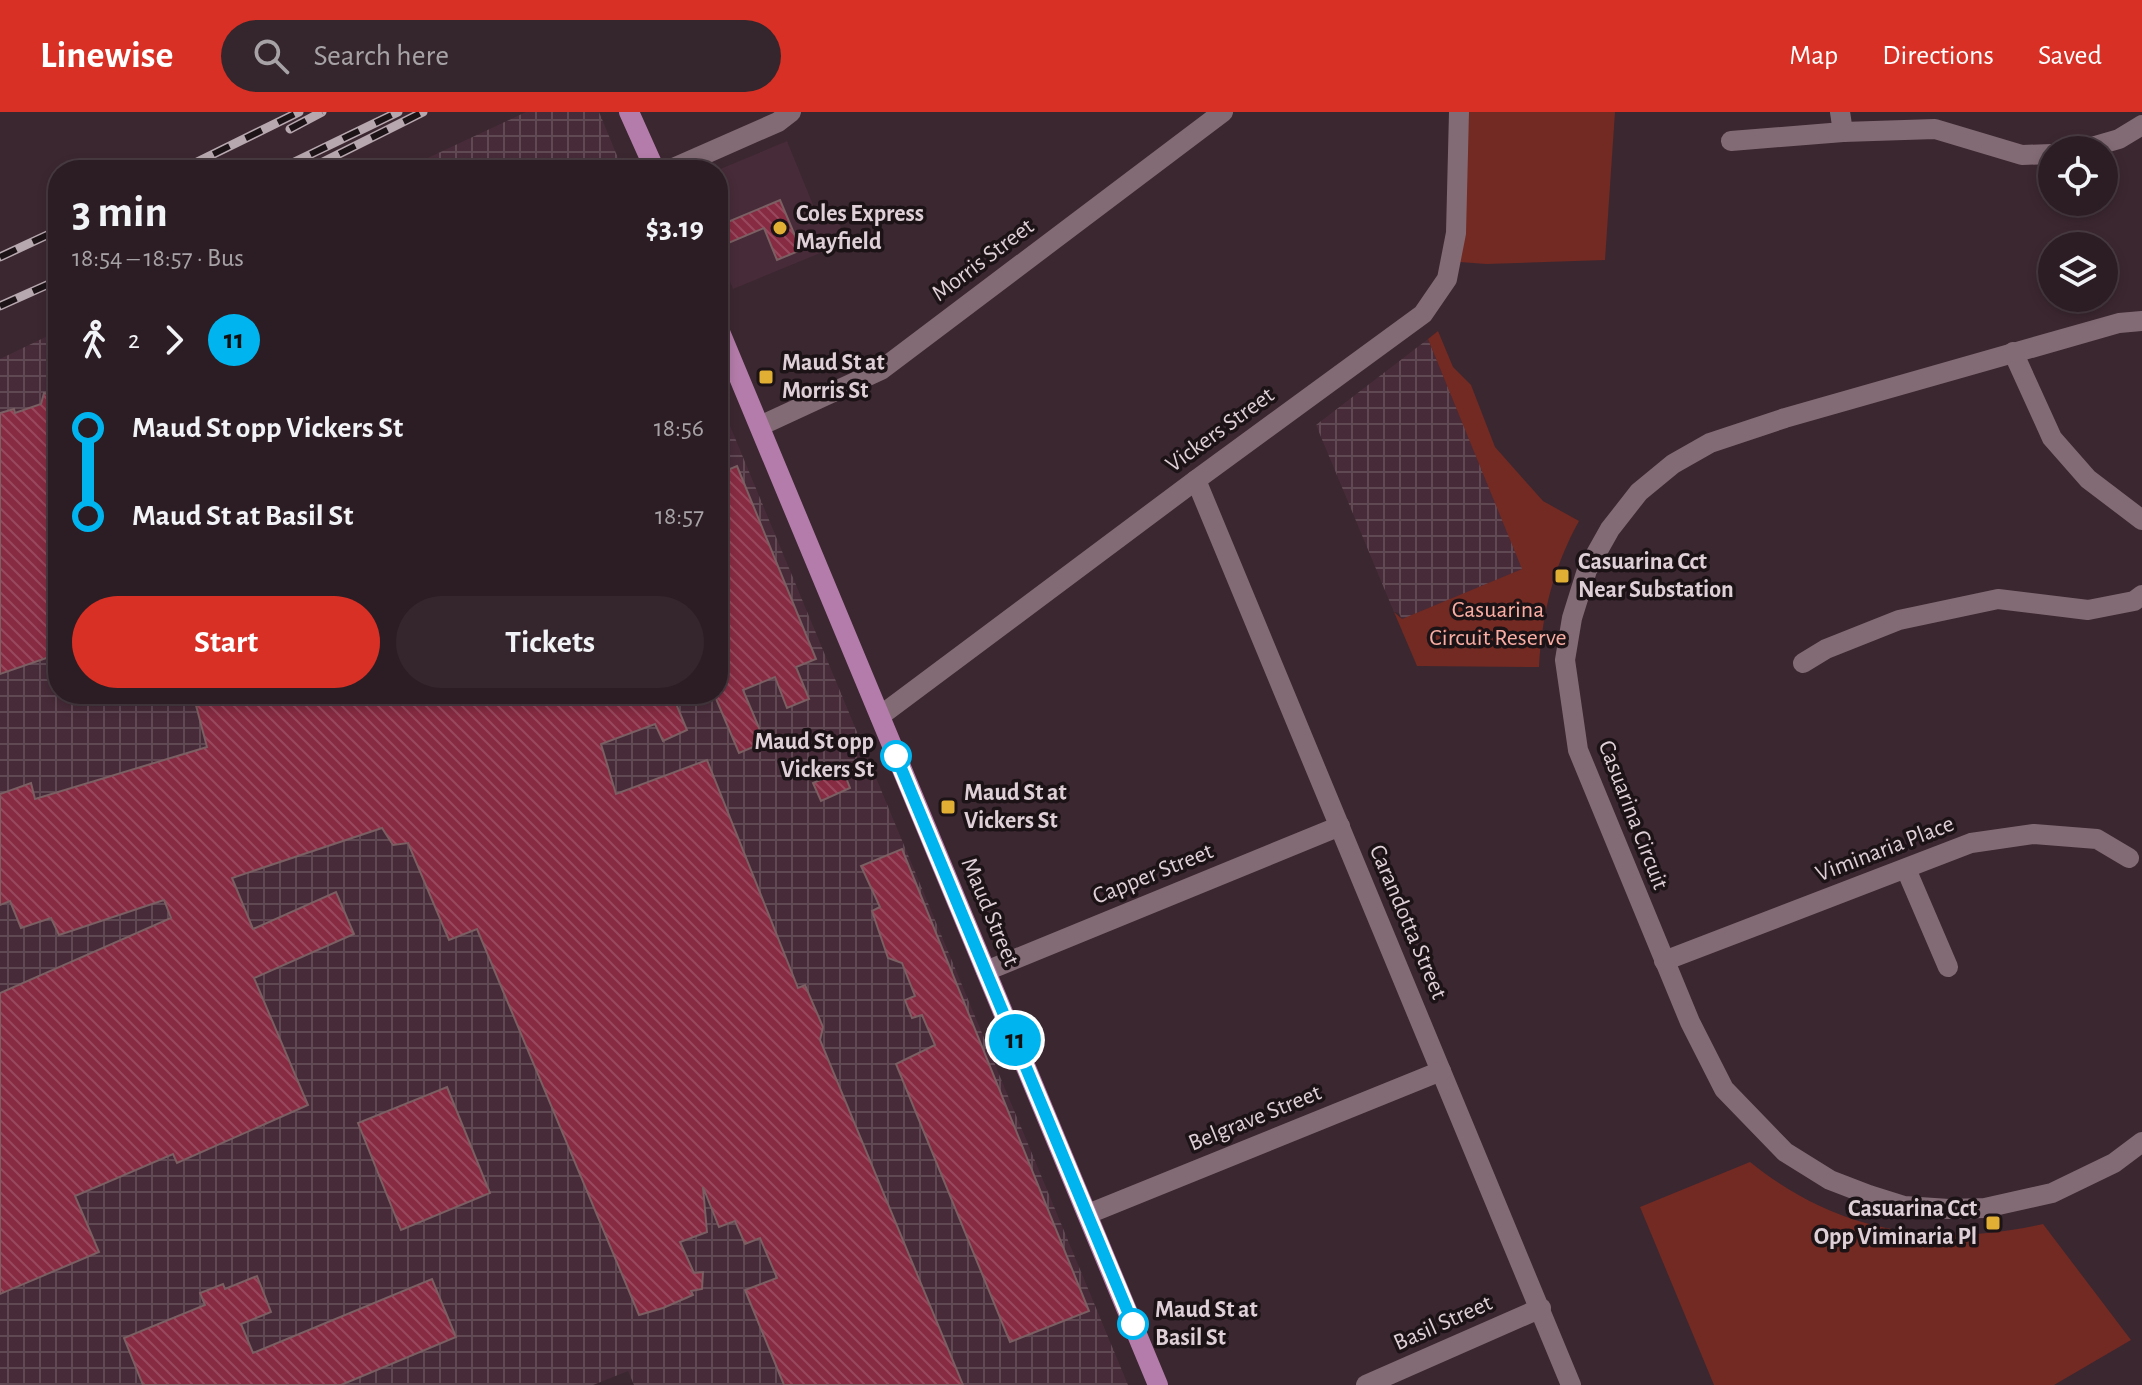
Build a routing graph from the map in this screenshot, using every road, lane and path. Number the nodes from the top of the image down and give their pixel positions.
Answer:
1 (629, 112) edge
2 (791, 112) edge
3 (1223, 112) edge
4 (1459, 112) edge
5 (1841, 122) edge
6 (2142, 125) edge
7 (2118, 139) edge
8 (1731, 141) dead end
9 (2038, 154) edge
10 (651, 160) edge
11 (692, 160) edge
12 (2142, 321) edge
13 (728, 351) edge
14 (2013, 352) junction
15 (760, 426) junction
16 (1196, 480) junction
17 (2142, 520) edge
18 (2142, 595) edge
19 (1803, 663) dead end
20 (880, 716) junction
21 (1340, 826) junction
22 (2129, 858) dead end
23 (1906, 869) junction
24 (1664, 961) junction
25 (1948, 967) dead end
26 (986, 971) junction
27 (1441, 1071) junction
28 (2142, 1142) edge
29 (1088, 1214) junction
30 (1541, 1308) junction
31 (1158, 1385) edge
32 (1366, 1385) edge
33 (1571, 1385) edge

1 - 10 main road
2 - 11 street
3 - 15 street, Morris Street
4 - 16 street, Vickers Street
5 - 8 street
5 - 9 street
6 - 7 street
12 - 14 street, Casuarina Circuit
13 - 15 main road, Maud Street
14 - 17 street
14 - 24 street, Casuarina Circuit
15 - 20 main road, Maud Street
16 - 20 street, Vickers Street
16 - 21 street, Carandotta Street
18 - 19 street
20 - 26 main road, Maud Street
21 - 26 street, Capper Street
21 - 27 street, Carandotta Street
22 - 23 street, Viminaria Place
23 - 24 street, Viminaria Place
23 - 25 street
24 - 28 street, Casuarina Circuit
26 - 29 main road, Maud Street
27 - 29 street, Belgrave Street
27 - 30 street, Carandotta Street
29 - 31 main road, Maud Street
30 - 32 street, Basil Street
30 - 33 street, Carandotta Street

